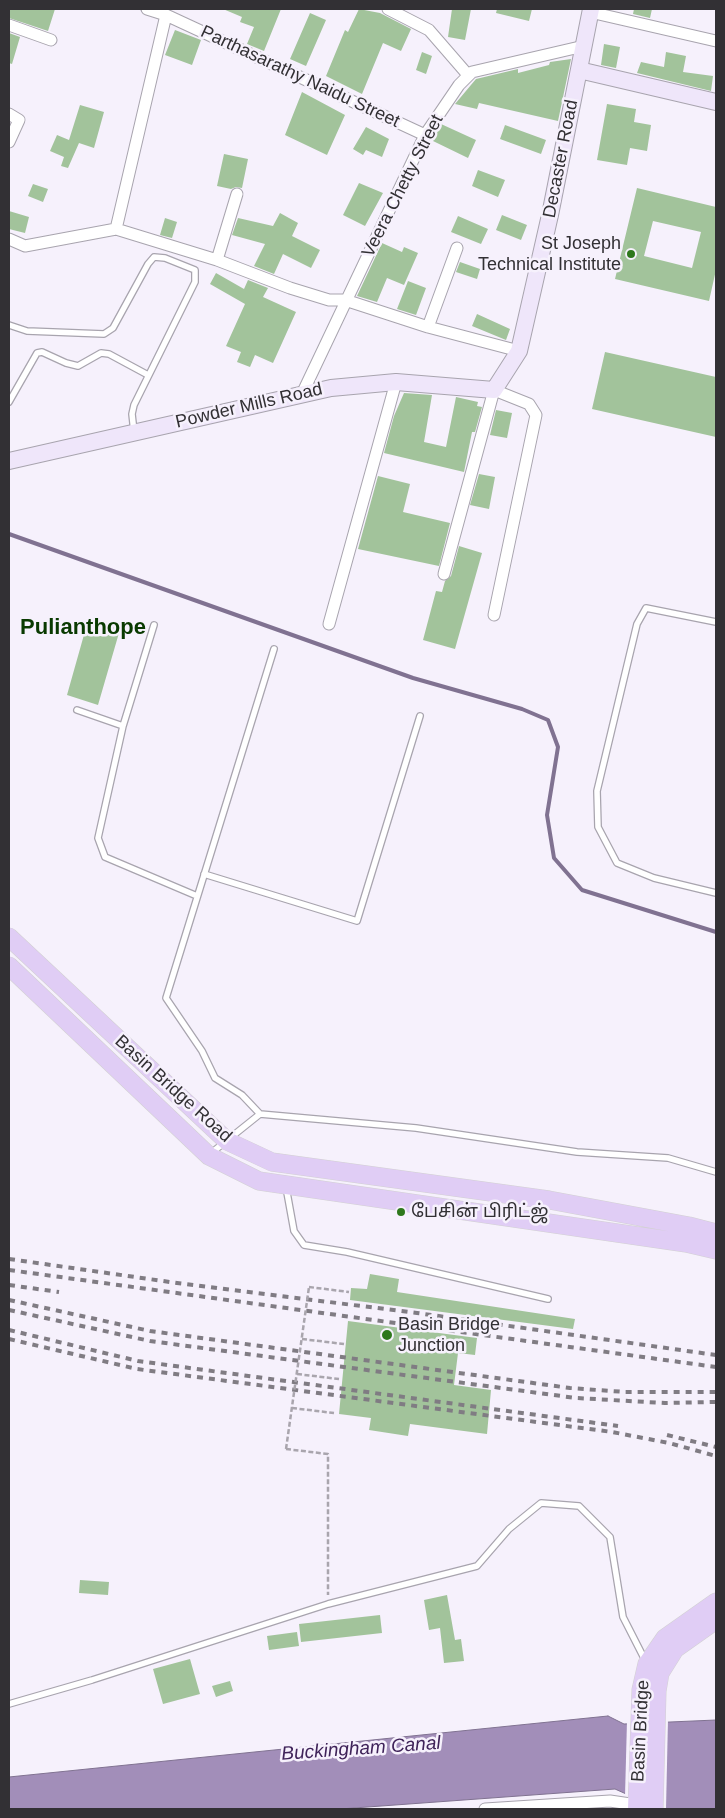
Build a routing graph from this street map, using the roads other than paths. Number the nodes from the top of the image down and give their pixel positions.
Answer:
1 (147, 9) edge
2 (388, 9) edge
3 (591, 11) edge
4 (166, 15) junction
5 (9, 25) edge
6 (51, 40) dead end
7 (716, 41) edge
8 (584, 46) junction
9 (579, 70) junction
10 (468, 75) junction
11 (716, 102) edge
12 (9, 114) edge
13 (425, 135) junction
14 (9, 142) edge
15 (237, 194) dead end
16 (116, 228) junction
17 (9, 239) edge
18 (457, 248) dead end
19 (218, 260) junction
20 (345, 300) junction
21 (9, 326) edge
22 (428, 327) junction
23 (519, 351) junction
24 (148, 375) junction
25 (396, 382) junction
26 (494, 390) junction
27 (302, 394) junction
28 (9, 402) edge
29 (134, 433) junction
30 (9, 461) edge
31 (444, 574) dead end
32 (494, 615) dead end
33 (716, 622) edge
34 (329, 624) dead end
35 (154, 625) dead end
36 (274, 649) dead end
37 (77, 710) dead end
38 (420, 716) dead end
39 (123, 726) junction
40 (204, 874) junction
41 (716, 893) edge
42 (197, 896) junction
43 (9, 937) edge
44 (9, 966) edge
45 (260, 1114) junction
46 (226, 1141) junction
47 (209, 1156) junction
48 (716, 1172) edge
49 (285, 1185) junction
50 (716, 1234) edge
51 (716, 1250) edge
52 (548, 1299) dead end
53 (716, 1602) edge
54 (716, 1620) edge
55 (647, 1664) junction
56 (649, 1691) junction
57 (9, 1704) edge
58 (641, 1807) edge
59 (485, 1809) edge

1 - 4 street, Parthasarathy Naidu Street
2 - 10 street
3 - 7 street
3 - 8 street, Decaster Road
4 - 13 street, Parthasarathy Naidu Street
4 - 16 street
5 - 6 street
8 - 9 street, Decaster Road
8 - 10 street
9 - 11 street
9 - 23 street, Decaster Road
10 - 13 street, Veera Chetty Street
12 - 14 street
13 - 20 street, Veera Chetty Street
15 - 19 street
16 - 17 street
16 - 19 street
18 - 22 street
19 - 20 street
20 - 22 street
20 - 27 street, Veera Chetty Street
21 - 24 lane
22 - 23 street
23 - 26 street, Decaster Road
24 - 28 lane
24 - 29 lane
25 - 26 street, Powder Mills Road
25 - 27 street, Powder Mills Road
25 - 34 street
26 - 31 street
26 - 32 street
27 - 29 street, Powder Mills Road
29 - 30 street, Powder Mills Road
33 - 41 lane
35 - 39 lane
36 - 40 lane
37 - 39 lane
38 - 40 lane
39 - 42 lane
40 - 42 lane
42 - 45 lane
43 - 46 main road, Basin Bridge Road
44 - 47 main road, Basin Bridge Road
45 - 46 lane
45 - 48 lane
46 - 47 lane
46 - 50 main road, Basin Bridge Road
47 - 49 main road, Basin Bridge Road
49 - 51 main road, Basin Bridge Road
49 - 52 lane
53 - 55 main road, Basin Bridge
54 - 56 main road, Basin Bridge
55 - 56 main road, Basin Bridge
55 - 57 lane
56 - 58 main road, Basin Bridge
58 - 59 street

